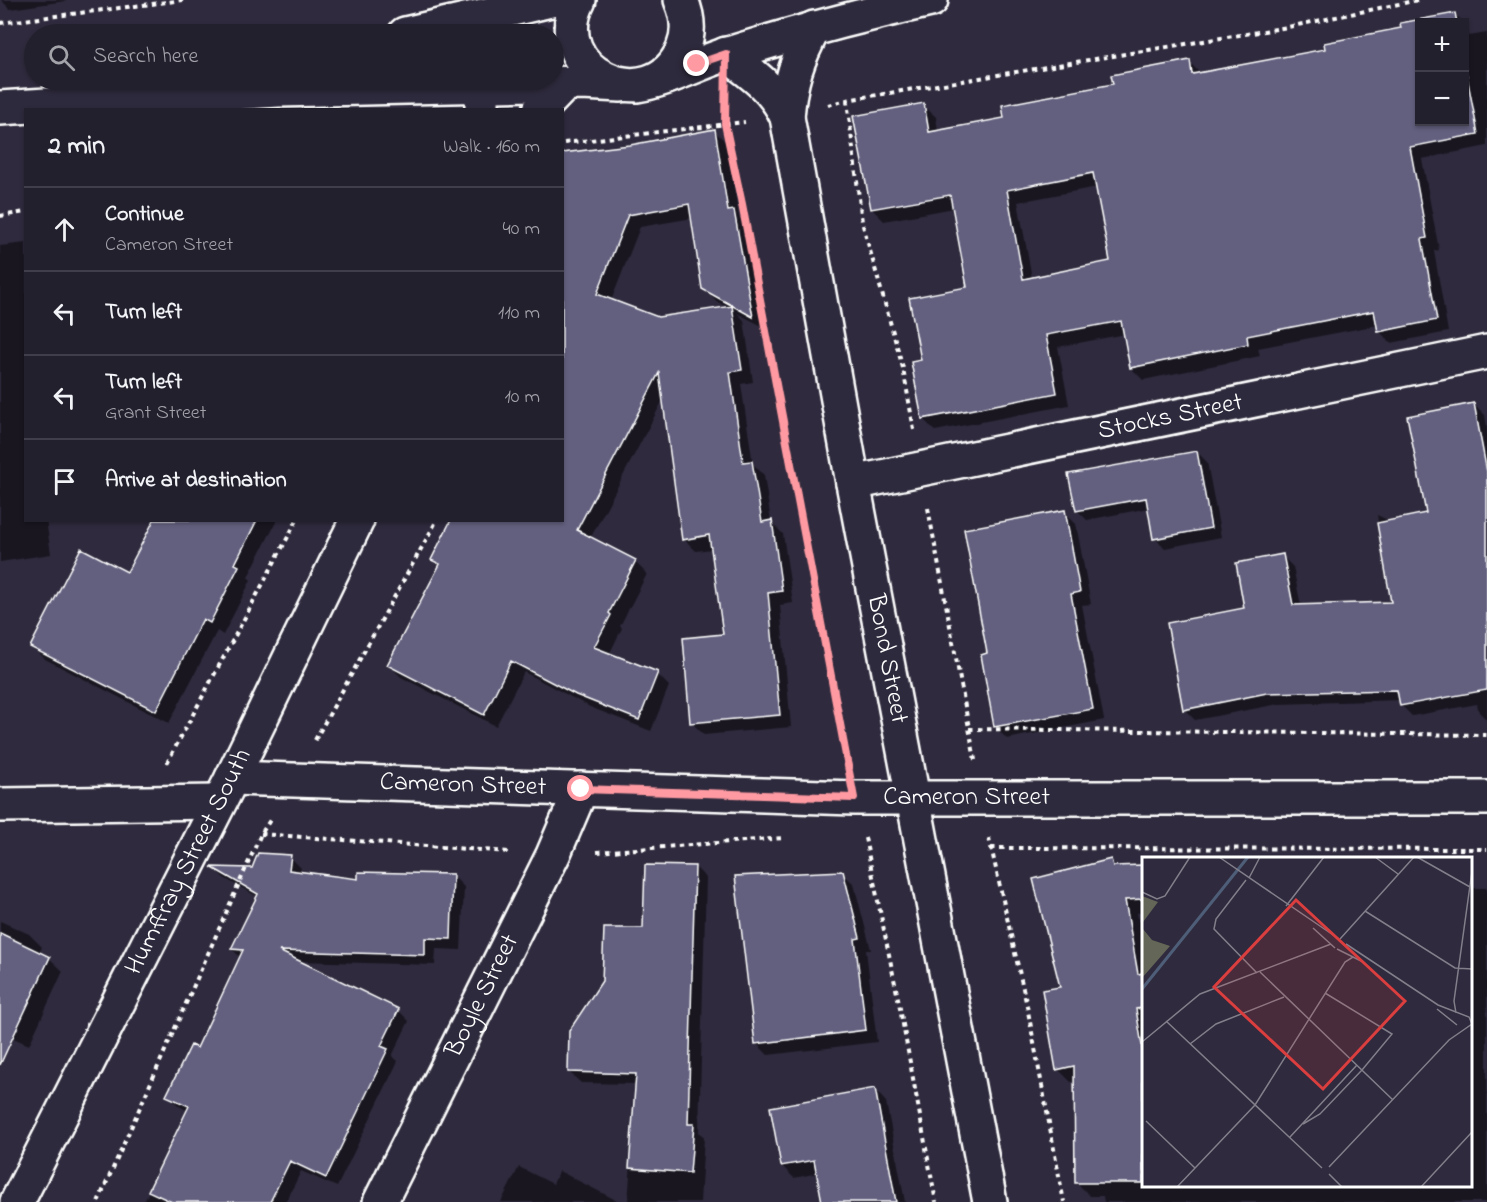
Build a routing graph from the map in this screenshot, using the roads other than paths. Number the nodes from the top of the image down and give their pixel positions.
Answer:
1 (551, 0) edge
2 (579, 0) edge
3 (681, 0) edge
4 (931, 0) edge
5 (499, 22) edge
6 (483, 24) edge
7 (814, 28) junction
8 (726, 54) junction
9 (566, 84) edge
10 (629, 85) junction
11 (90, 90) edge
12 (503, 90) edge
13 (560, 90) edge
14 (482, 92) edge
15 (0, 106) edge
16 (542, 108) edge
17 (787, 117) junction
18 (1487, 352) edge
19 (853, 483) junction
20 (356, 522) edge
21 (581, 789) junction
22 (225, 790) junction
23 (912, 798) junction
24 (1487, 798) edge
25 (0, 805) edge
26 (17, 1202) edge
27 (380, 1202) edge
28 (990, 1202) edge

1 - 5 street
2 - 10 street
3 - 10 street
4 - 7 street
5 - 6 street
7 - 8 street
7 - 17 street, Bond Street
8 - 10 street
8 - 17 street, Bond Street
9 - 10 street
11 - 15 street
12 - 14 street
13 - 16 street
14 - 15 street
17 - 19 street, Bond Street
18 - 19 street, Stocks Street
19 - 23 street, Bond Street
20 - 22 street, Humffray Street South
21 - 22 street, Cameron Street
21 - 23 street, Cameron Street
21 - 27 street, Boyle Street
22 - 25 street, Cameron Street
22 - 26 street, Humffray Street South
23 - 24 street, Cameron Street
23 - 28 street, Bond Street

